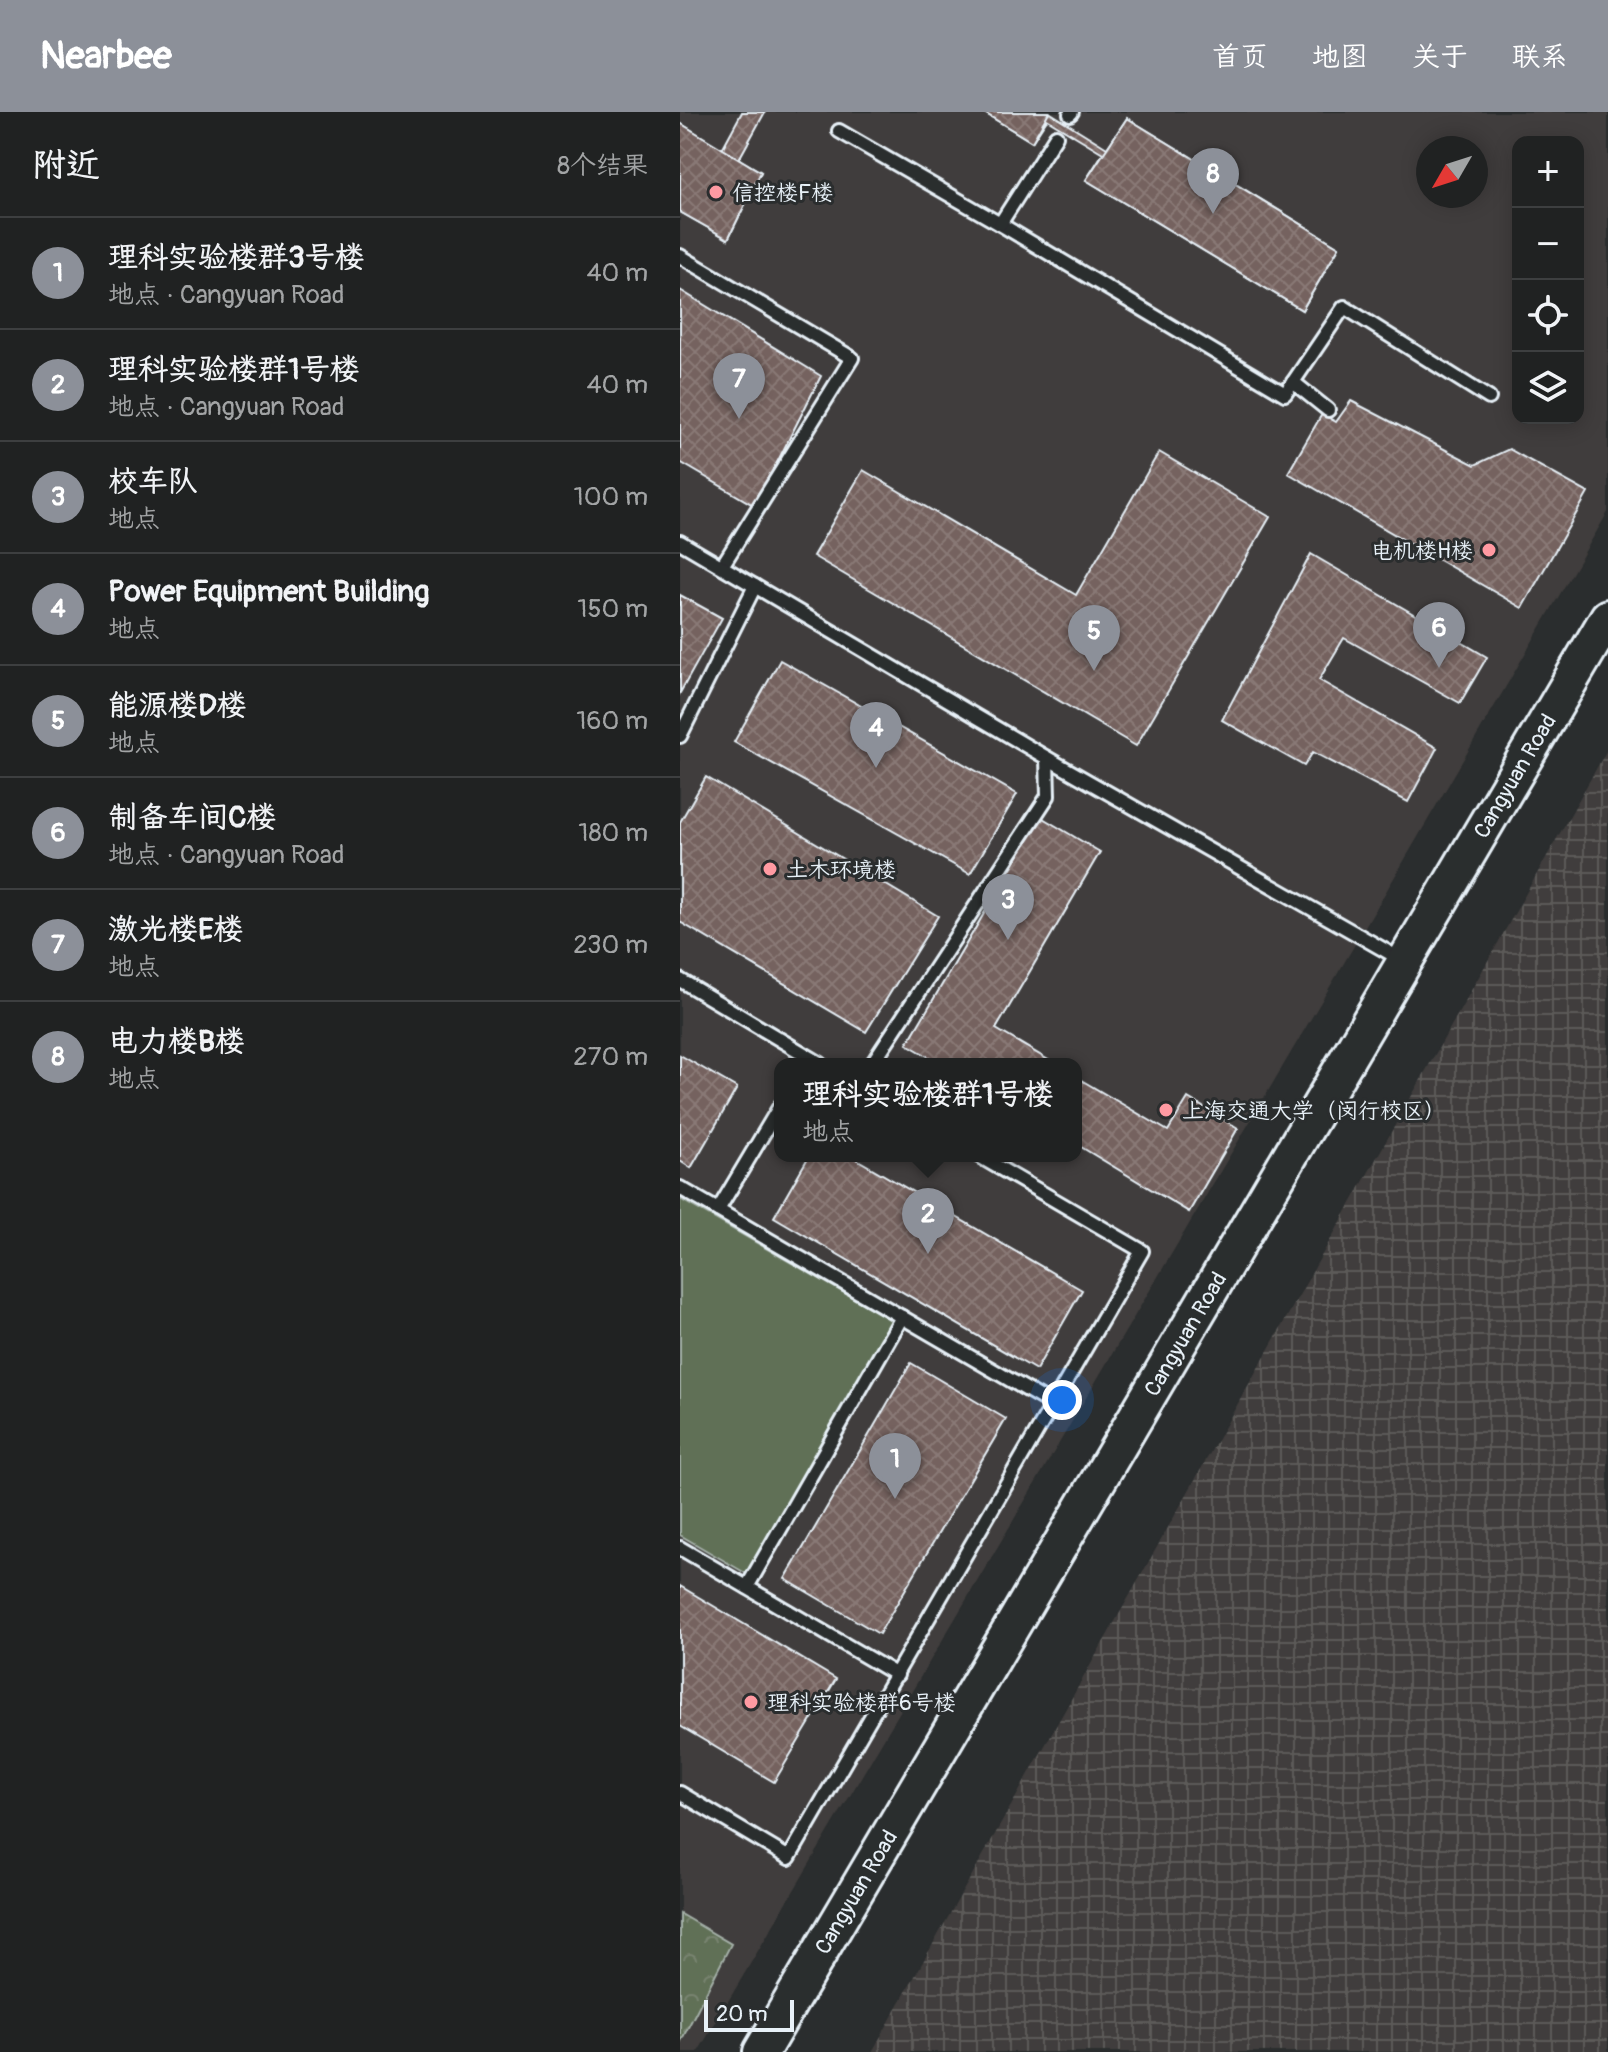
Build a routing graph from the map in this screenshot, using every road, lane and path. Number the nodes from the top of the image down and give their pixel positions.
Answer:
1 (839, 131) dead end
2 (1056, 136) dead end
3 (1000, 224) junction
4 (680, 256) edge
5 (1293, 382) junction
6 (1489, 398) dead end
7 (1328, 410) dead end
8 (680, 542) edge
9 (722, 566) junction
10 (755, 586) junction
11 (1608, 617) edge
12 (680, 736) edge
13 (1047, 758) junction
14 (1405, 962) junction
15 (680, 980) edge
16 (806, 1058) edge
17 (876, 1058) edge
18 (774, 1116) edge
19 (989, 1162) edge
20 (680, 1188) edge
21 (718, 1210) junction
22 (902, 1317) junction
23 (1053, 1405) junction
24 (680, 1548) edge
25 (747, 1587) junction
26 (897, 1675) junction
27 (680, 1793) edge
28 (761, 2052) edge

1 - 3 lane
2 - 3 lane
3 - 5 lane
4 - 9 lane
5 - 6 lane
5 - 7 lane
8 - 9 lane
9 - 10 lane
10 - 12 lane
10 - 13 lane
11 - 14 street, Cangyuan Road
13 - 14 lane
13 - 17 lane
14 - 28 street, Cangyuan Road
15 - 16 lane
18 - 21 lane
19 - 23 lane
20 - 21 lane
21 - 22 lane
22 - 23 lane
22 - 25 lane
23 - 26 lane
24 - 25 lane
25 - 26 lane
26 - 27 lane

